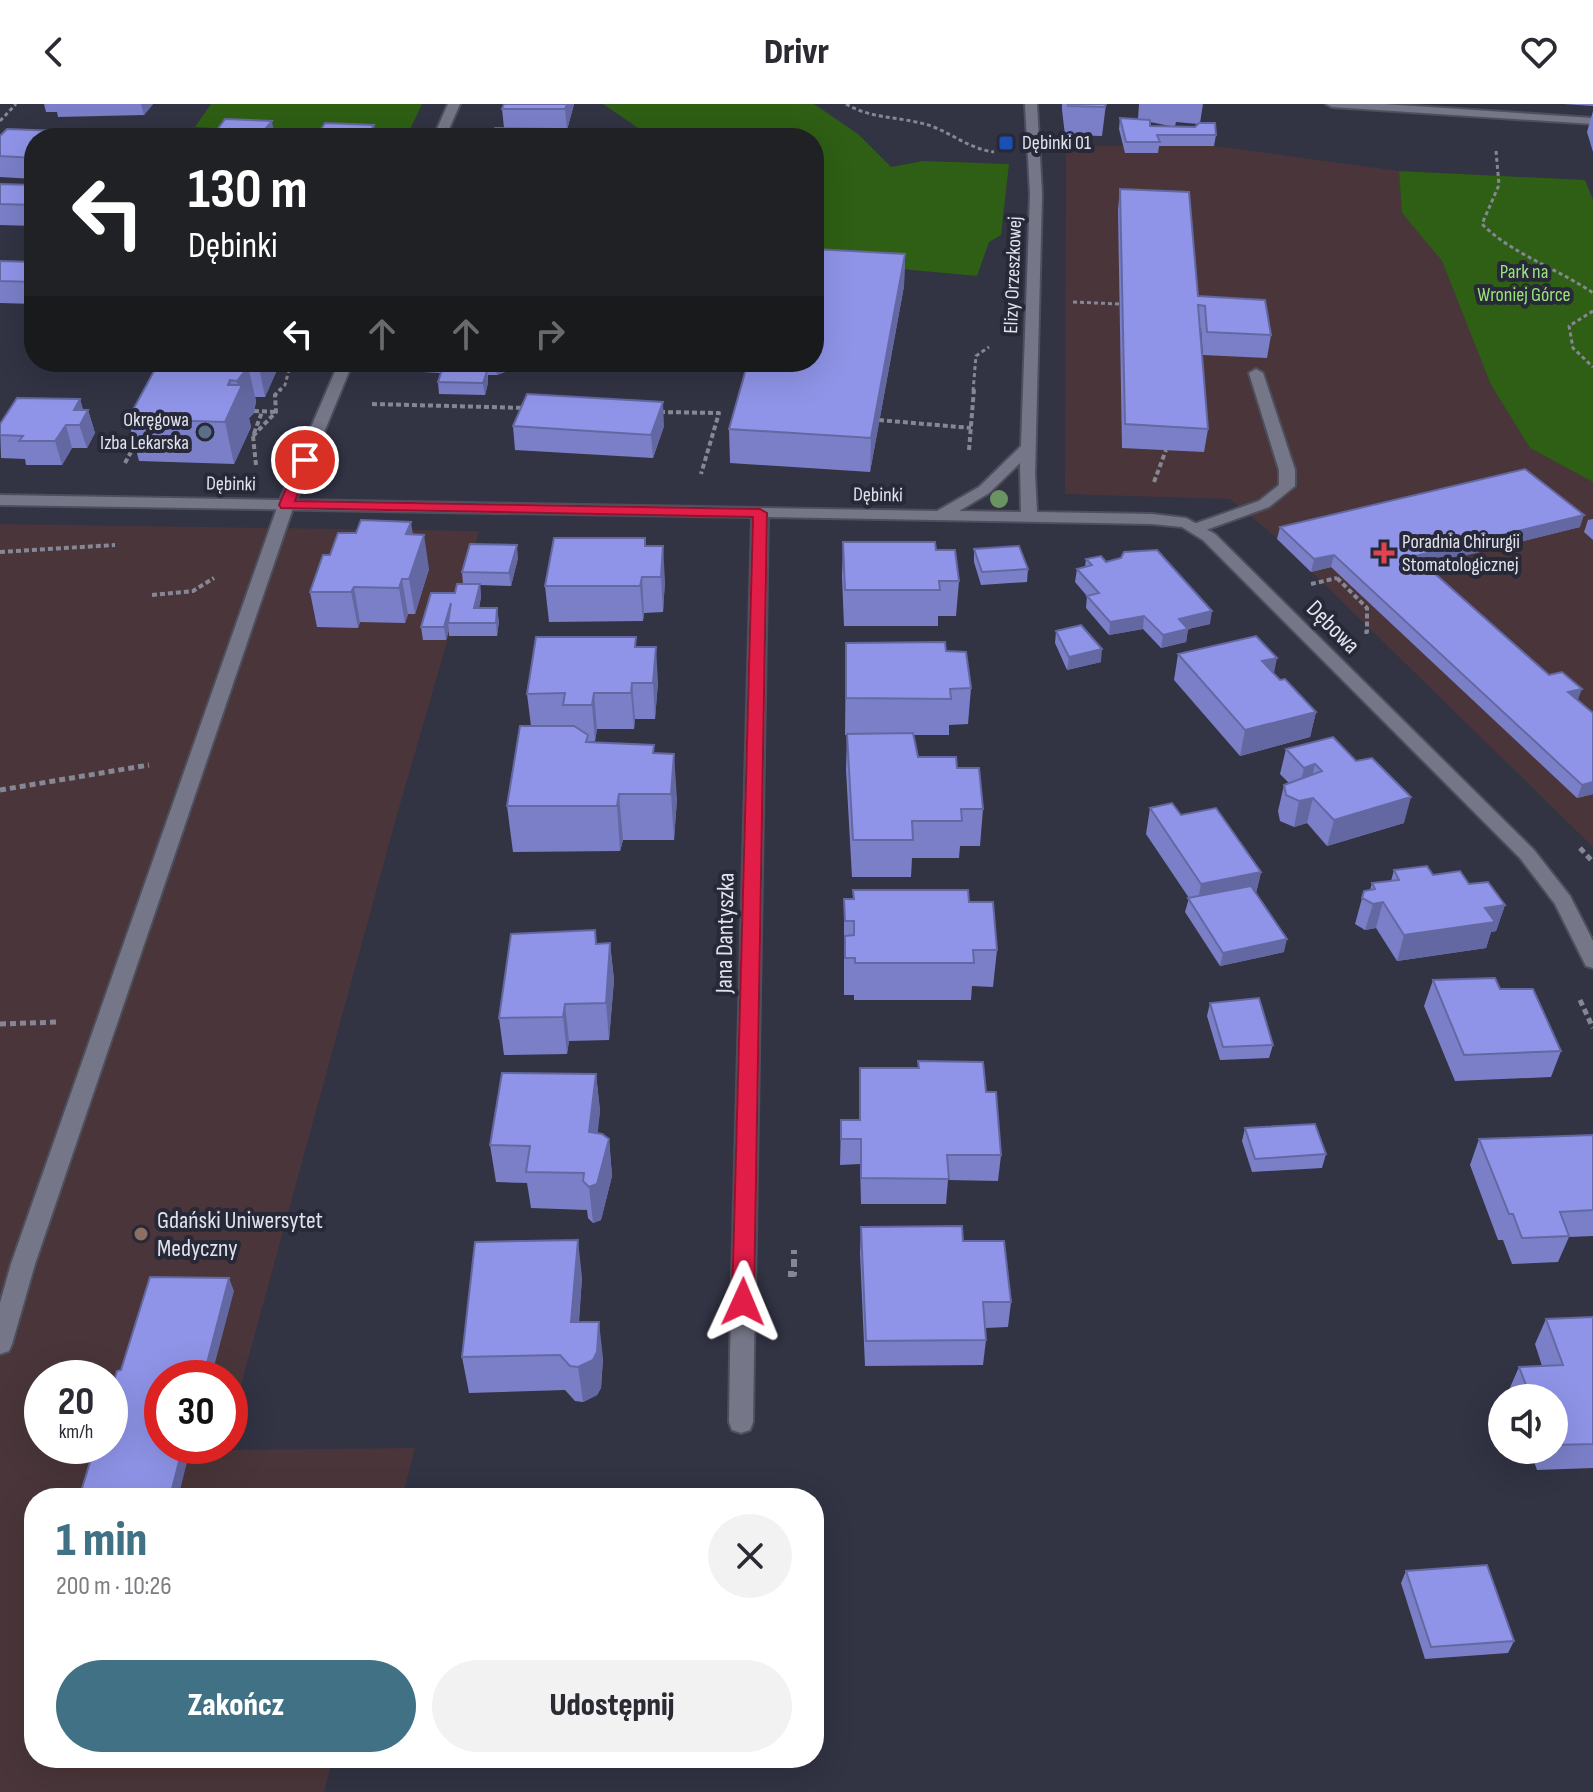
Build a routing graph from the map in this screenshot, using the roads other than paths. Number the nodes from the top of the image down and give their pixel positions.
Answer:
1 (454, 104) edge
2 (1031, 104) edge
3 (1332, 104) edge
4 (1593, 121) edge
5 (443, 128) edge
6 (342, 372) edge
7 (1256, 373) dead end
8 (1027, 448) junction
9 (0, 500) edge
10 (286, 505) junction
11 (760, 513) junction
12 (940, 516) junction
13 (1029, 517) junction
14 (1197, 528) junction
15 (1593, 961) edge
16 (0, 1344) edge
17 (741, 1422) dead end

1 - 5 street
2 - 8 street, Elizy Orzeszkowej
3 - 4 street
6 - 10 street
7 - 14 street
8 - 12 street
8 - 13 street, Elizy Orzeszkowej
9 - 10 street, Dębinki
10 - 11 street, Dębinki
10 - 16 street
11 - 12 street, Dębinki
11 - 17 street, Jana Dantyszka
12 - 13 street
13 - 14 street
14 - 15 street, Dębowa

